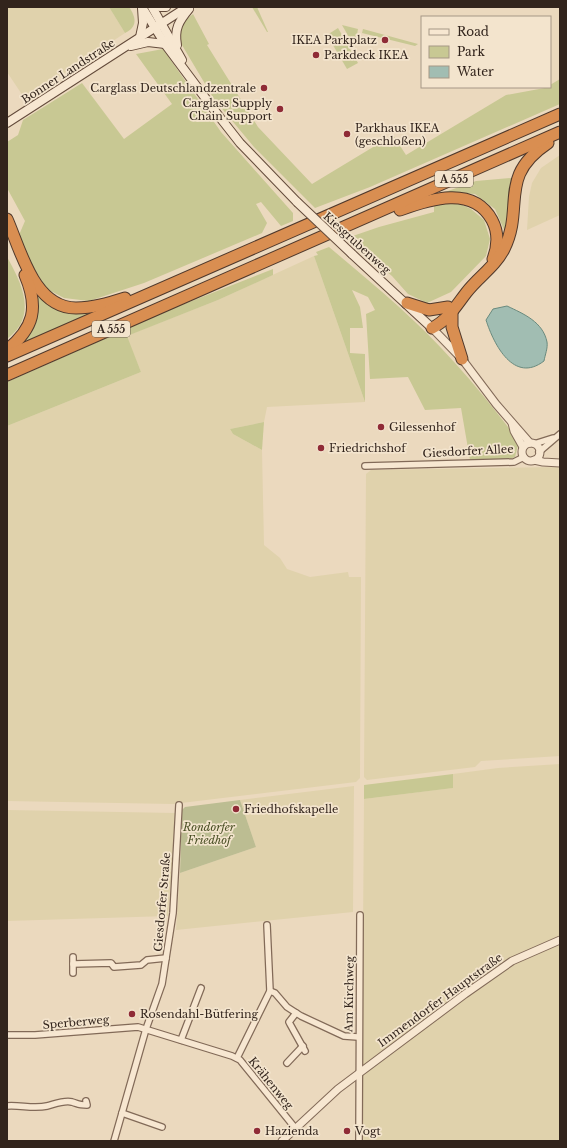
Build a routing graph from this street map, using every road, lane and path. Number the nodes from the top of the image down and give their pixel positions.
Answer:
1 (142, 7) edge
2 (152, 7) edge
3 (160, 7) edge
4 (166, 7) edge
5 (188, 7) edge
6 (191, 7) edge
7 (159, 25) junction
8 (140, 37) junction
9 (165, 44) junction
10 (124, 48) junction
11 (178, 52) junction
12 (191, 77) junction
13 (560, 114) edge
14 (7, 123) edge
15 (560, 132) edge
16 (560, 136) edge
17 (7, 219) edge
18 (348, 225) junction
19 (7, 235) edge
20 (484, 274) junction
21 (176, 282) junction
22 (408, 303) junction
23 (450, 309) junction
24 (432, 328) junction
25 (7, 350) edge
26 (7, 356) edge
27 (462, 359) junction
28 (7, 375) edge
29 (560, 434) edge
30 (553, 438) junction
31 (529, 444) junction
32 (539, 452) junction
33 (524, 458) junction
34 (534, 460) junction
35 (552, 463) junction
36 (560, 463) edge
37 (365, 466) dead end
38 (179, 805) dead end
39 (360, 915) dead end
40 (267, 925) dead end
41 (560, 940) edge
42 (73, 957) dead end
43 (166, 958) junction
44 (73, 964) junction
45 (73, 973) dead end
46 (201, 988) dead end
47 (270, 991) junction
48 (296, 1013) junction
49 (146, 1029) junction
50 (7, 1035) edge
51 (358, 1037) junction
52 (181, 1040) junction
53 (237, 1058) junction
54 (287, 1063) dead end
55 (359, 1074) junction
56 (86, 1100) dead end
57 (7, 1106) edge
58 (122, 1113) junction
59 (162, 1127) dead end
60 (296, 1129) junction
61 (114, 1141) edge
62 (282, 1141) edge
63 (358, 1141) edge

1 - 7 main road, Kiesgrubenweg
1 - 8 main road
2 - 7 main road, Kiesgrubenweg
3 - 4 main road
5 - 7 main road, Bonner Landstraße
6 - 11 main road
7 - 8 main road, Bonner Landstraße
7 - 9 main road, Kiesgrubenweg
7 - 11 main road, Kiesgrubenweg
8 - 10 main road, Bonner Landstraße
9 - 10 main road
9 - 12 main road, Kiesgrubenweg
10 - 14 main road, Bonner Landstraße
11 - 12 main road, Kiesgrubenweg
12 - 22 main road, Kiesgrubenweg, bridge
13 - 21 highway, A 555
15 - 18 highway, A 555
16 - 20 highway
17 - 21 highway
18 - 20 highway
18 - 28 highway, A 555
19 - 25 highway
20 - 23 highway
21 - 26 highway, A 555
22 - 23 highway
22 - 24 main road, Kiesgrubenweg
23 - 24 highway
23 - 27 highway
24 - 27 street, Kiesgrubenweg
27 - 31 street, Kiesgrubenweg
29 - 30 street
30 - 31 street
30 - 32 street
31 - 32 street
31 - 33 street
32 - 34 street
32 - 35 street
33 - 34 street
33 - 37 street, Giesdorfer Allee
34 - 35 street
35 - 36 street
38 - 43 street, Giesdorfer Straße
39 - 51 street, Am Kirchweg
40 - 47 street
41 - 55 street, Immendorfer Hauptstraße
42 - 44 street
43 - 44 street
43 - 49 street, Giesdorfer Straße
44 - 45 street
46 - 52 street
47 - 48 street
47 - 53 street
48 - 51 street
48 - 54 street
49 - 50 street, Sperberweg
49 - 52 street, Krähenweg
49 - 58 street, Giesdorfer Straße
51 - 55 street, Am Kirchweg
52 - 53 street, Krähenweg
53 - 60 street, Krähenweg
55 - 60 street, Immendorfer Hauptstraße
55 - 63 street, Am Kirchweg
56 - 57 street
58 - 59 street
58 - 61 street, Giesdorfer Straße
60 - 62 street, Immendorfer Hauptstraße

